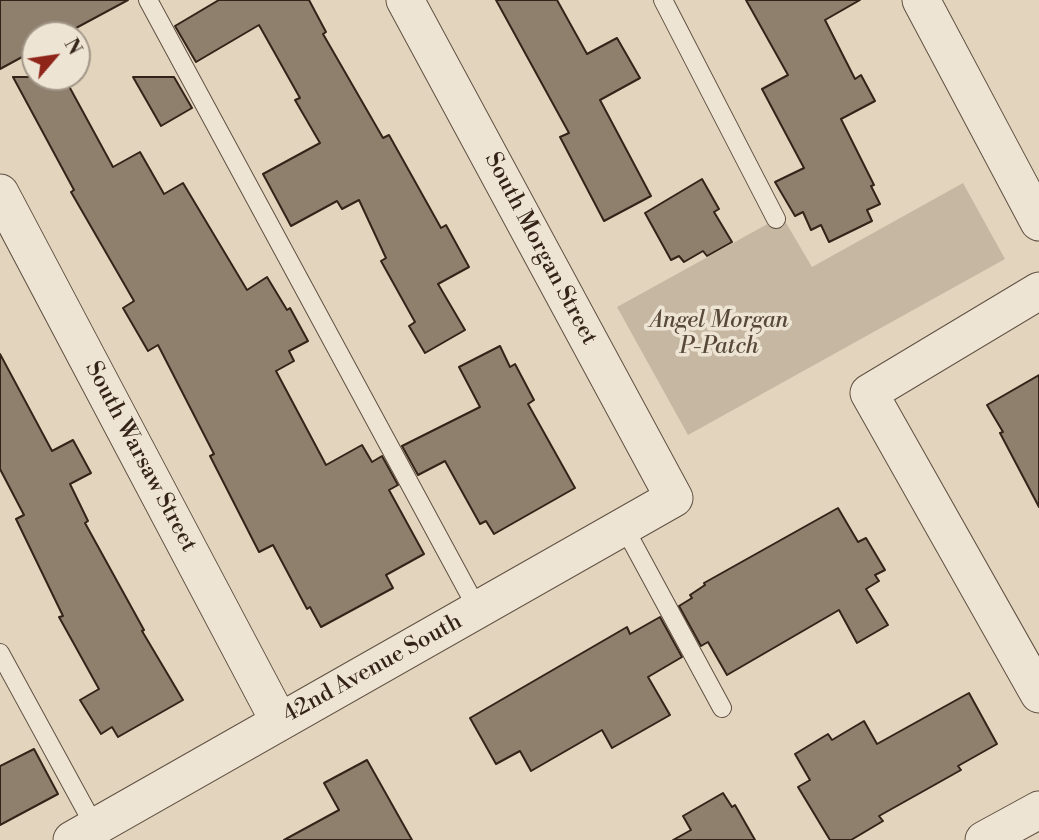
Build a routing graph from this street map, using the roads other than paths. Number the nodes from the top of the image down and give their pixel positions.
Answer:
1 (148, 0) edge
2 (405, 0) edge
3 (663, 0) edge
4 (921, 0) edge
5 (0, 193) edge
6 (776, 219) dead end
7 (1039, 222) edge
8 (1039, 291) edge
9 (674, 498) joint
10 (624, 527) junction
11 (478, 610) junction
12 (0, 653) edge
13 (1039, 694) edge
14 (722, 708) dead end
15 (279, 721) junction
16 (1039, 810) edge
17 (83, 834) edge
18 (984, 840) edge

1 - 11 lane
2 - 9 street, South Morgan Street
3 - 6 lane
4 - 7 street
5 - 15 street, South Warsaw Street
8 - 13 street
9 - 10 street, 42nd Avenue South
10 - 11 street, 42nd Avenue South
10 - 14 lane
11 - 15 street, 42nd Avenue South
12 - 17 lane
15 - 17 street, 42nd Avenue South
16 - 18 street

